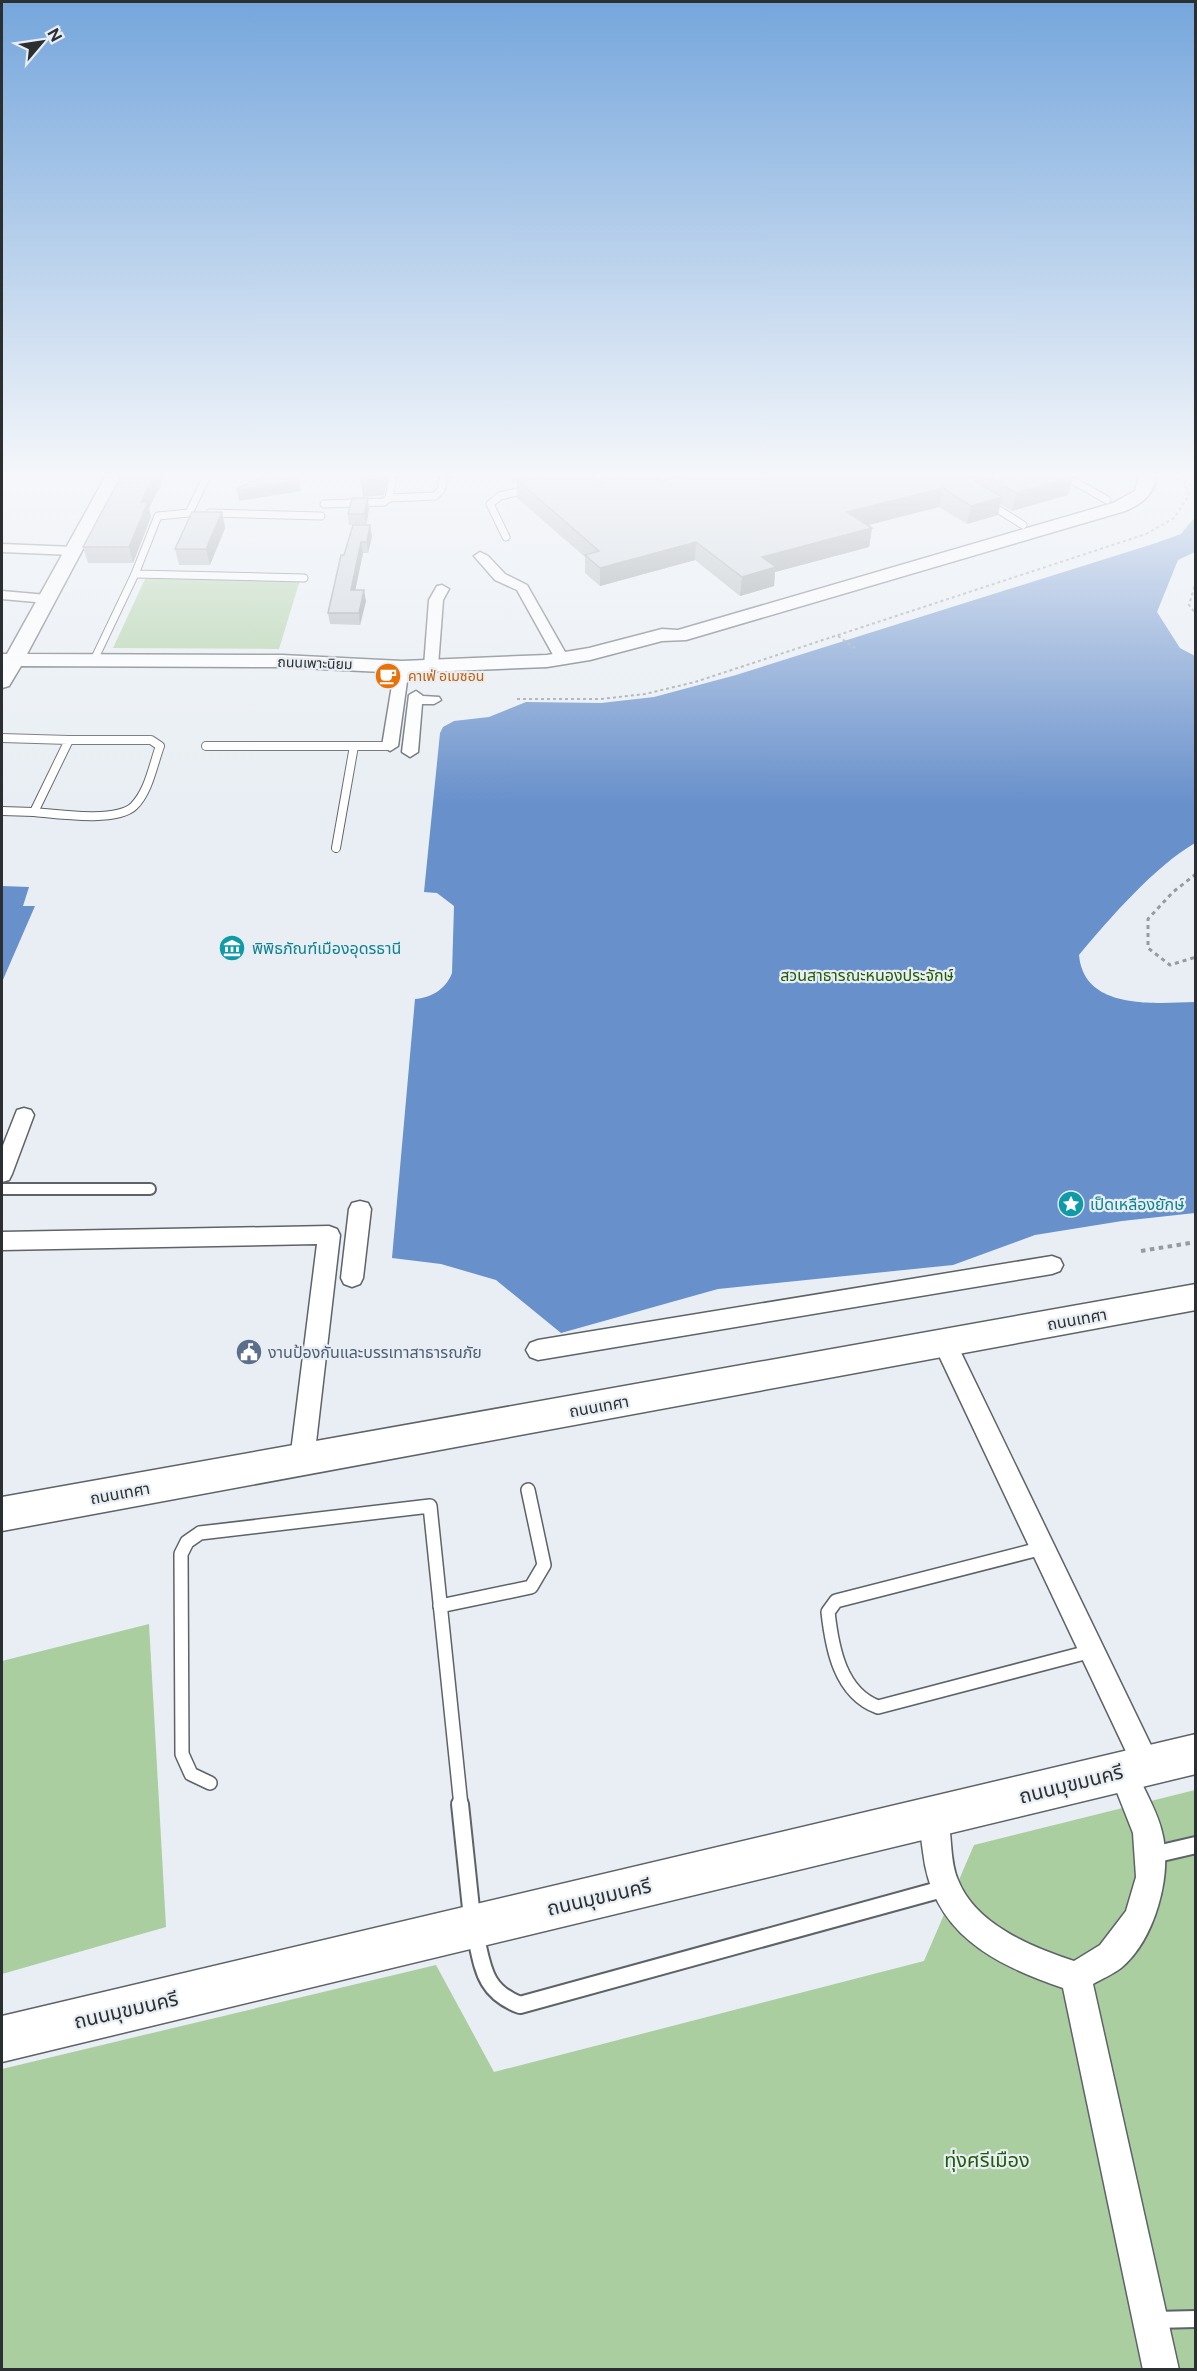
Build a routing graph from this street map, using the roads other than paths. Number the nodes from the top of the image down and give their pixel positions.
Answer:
1 (56, 583) edge
2 (131, 583) edge
3 (517, 583) edge
4 (823, 583) edge
5 (861, 583) edge
6 (442, 589) dead end
7 (2, 595) edge
8 (47, 599) junction
9 (662, 635) junction
10 (562, 659) junction
11 (8, 660) edge
12 (94, 660) junction
13 (431, 666) junction
14 (402, 667) junction
15 (2, 682) edge
16 (434, 700) dead end
17 (2, 738) edge
18 (69, 740) junction
19 (206, 746) dead end
20 (354, 746) junction
21 (390, 746) joint
22 (410, 752) dead end
23 (2, 812) edge
24 (34, 812) junction
25 (336, 848) dead end
26 (24, 1115) dead end
27 (2, 1174) edge
28 (2, 1189) edge
29 (150, 1189) dead end
30 (360, 1209) dead end
31 (2, 1242) edge
32 (1052, 1265) dead end
33 (352, 1278) dead end
34 (1196, 1297) edge
35 (945, 1343) junction
36 (538, 1350) dead end
37 (302, 1460) junction
38 (528, 1490) dead end
39 (2, 1514) edge
40 (1043, 1548) junction
41 (440, 1606) junction
42 (1092, 1651) junction
43 (1196, 1754) edge
44 (1135, 1769) junction
45 (210, 1783) dead end
46 (934, 1817) junction
47 (1196, 1845) edge
48 (1150, 1856) junction
49 (946, 1888) junction
50 (473, 1927) junction
51 (1076, 1977) junction
52 (2, 2039) edge
53 (1196, 2319) edge
54 (1150, 2320) junction
55 (1161, 2370) edge

1 - 8 street
2 - 12 lane
3 - 10 street
4 - 9 street, ถนนเพาะนิยม
5 - 9 street, ถนนเพาะนิยม
6 - 13 street
7 - 8 street
8 - 11 street
9 - 10 street, ถนนเพาะนิยม
10 - 13 street, ถนนเพาะนิยม
11 - 12 street, ถนนเพาะนิยม
11 - 15 street
12 - 14 street, ถนนเพาะนิยม
13 - 14 street, ถนนเพาะนิยม
14 - 21 street
16 - 22 street
17 - 18 lane
18 - 24 lane
18 - 24 lane
19 - 20 lane
20 - 21 lane
20 - 25 lane
23 - 24 lane
26 - 27 street
28 - 29 lane
30 - 33 street
31 - 37 street
32 - 36 street
34 - 35 street, ถนนเทศา
35 - 37 street, ถนนเทศา
35 - 40 street
37 - 39 street, ถนนเทศา
38 - 41 lane
40 - 42 street
40 - 42 lane
41 - 45 lane
41 - 50 lane
42 - 44 street
43 - 44 street, ถนนมุขมนครี
44 - 46 street, ถนนมุขมนครี
44 - 48 street
46 - 49 street
46 - 50 street, ถนนมุขมนครี
47 - 48 lane
48 - 51 street
49 - 50 lane
49 - 51 street
50 - 52 street, ถนนมุขมนครี
51 - 54 street
53 - 54 lane
54 - 55 street

